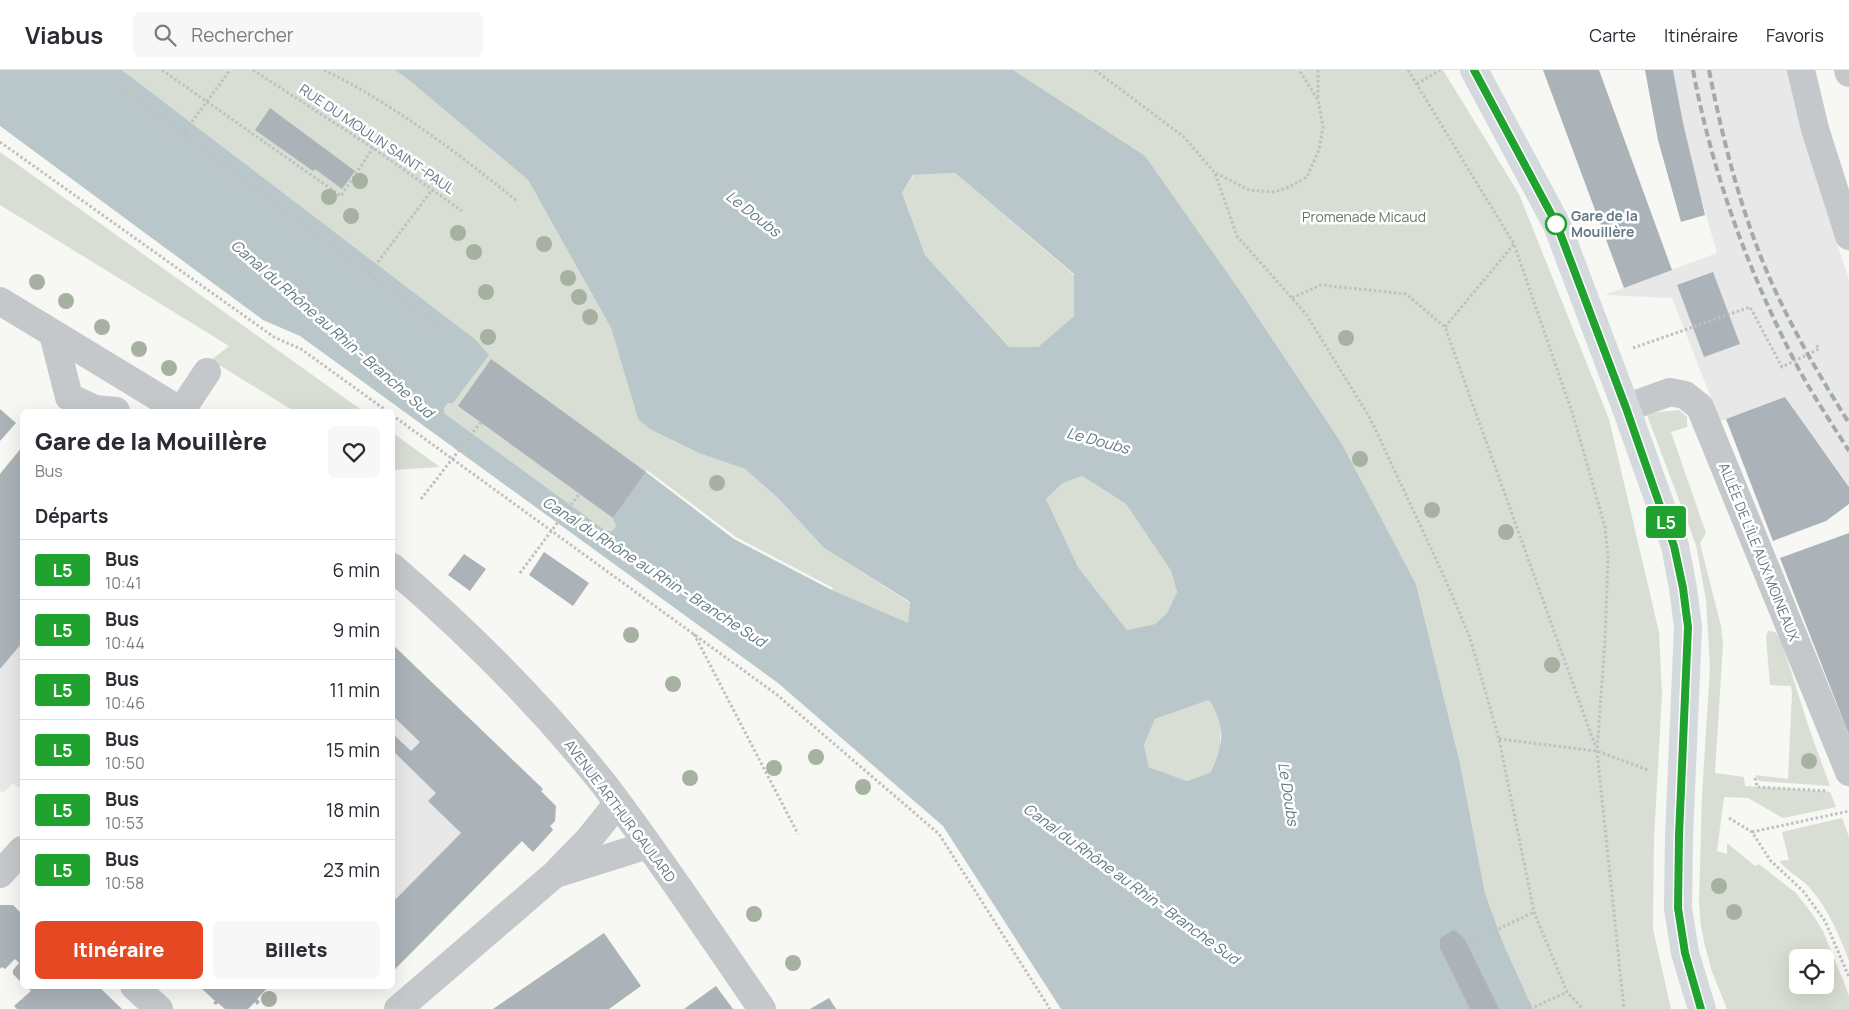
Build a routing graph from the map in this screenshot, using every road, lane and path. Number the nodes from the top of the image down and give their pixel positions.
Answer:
1 (162, 70) edge
2 (230, 70) edge
3 (253, 70) edge
4 (324, 70) edge
5 (1095, 70) edge
6 (1300, 70) edge
7 (1318, 70) edge
8 (1408, 70) edge
9 (1440, 70) edge
10 (1474, 70) edge
11 (1801, 70) edge
12 (1417, 84) junction
13 (121, 87) dead end
14 (1318, 100) junction
15 (207, 101) junction
16 (183, 134) junction
17 (0, 142) edge
18 (373, 148) junction
19 (1215, 173) junction
20 (432, 190) junction
21 (518, 201) dead end
22 (462, 211) dead end
23 (1849, 236) edge
24 (1514, 244) junction
25 (369, 274) junction
26 (1292, 298) junction
27 (0, 301) edge
28 (1446, 327) junction
29 (446, 332) dead end
30 (53, 334) junction
31 (1816, 344) dead end
32 (1631, 349) dead end
33 (207, 372) dead end
34 (70, 405) edge
35 (1626, 408) junction
36 (95, 409) edge
37 (178, 409) edge
38 (182, 409) edge
39 (384, 409) edge
40 (395, 417) edge
41 (481, 422) dead end
42 (579, 494) dead end
43 (421, 499) dead end
44 (395, 569) edge
45 (520, 573) dead end
46 (694, 634) junction
47 (1499, 739) junction
48 (1597, 751) junction
49 (1648, 770) dead end
50 (1849, 772) edge
51 (1755, 778) dead end
52 (1830, 792) dead end
53 (617, 804) junction
54 (1849, 811) edge
55 (1729, 818) dead end
56 (1752, 832) junction
57 (798, 834) dead end
58 (648, 845) junction
59 (555, 874) junction
60 (1534, 912) junction
61 (1467, 944) dead end
62 (1849, 976) edge
63 (137, 989) edge
64 (1567, 992) junction
65 (159, 1009) edge
66 (398, 1009) edge
67 (762, 1009) edge
68 (1050, 1009) edge
69 (1530, 1009) edge
70 (1583, 1009) edge
71 (1624, 1009) edge
72 (1702, 1009) edge

1 - 15 path
2 - 15 path
3 - 18 path, RUE DU MOULIN SAINT-PAUL
4 - 21 path
5 - 19 path
6 - 14 path
7 - 14 path
8 - 12 path
9 - 12 path
10 - 35 main road
11 - 23 street
12 - 24 path
13 - 16 path
14 - 19 path
15 - 16 path
15 - 18 path
16 - 25 path
17 - 39 path
18 - 20 path, RUE DU MOULIN SAINT-PAUL
19 - 26 path
20 - 22 path, RUE DU MOULIN SAINT-PAUL
20 - 25 path
24 - 28 path
24 - 48 path
25 - 29 path
26 - 28 path
26 - 47 path
27 - 30 street
28 - 48 path
30 - 34 street
30 - 37 street
31 - 32 path
33 - 38 street
34 - 36 street
35 - 50 street, ALLÉE DE L'ÎLE AUX MOINEAUX
35 - 72 main road
40 - 46 path
41 - 43 path
42 - 45 path
44 - 53 street, AVENUE ARTHUR GAULARD
46 - 57 path
46 - 68 path
47 - 48 path
47 - 60 path
48 - 49 path
48 - 71 path
51 - 52 path
53 - 58 street, AVENUE ARTHUR GAULARD
53 - 59 street
54 - 56 path
55 - 56 path
56 - 62 path
58 - 59 street
58 - 67 street, AVENUE ARTHUR GAULARD
59 - 66 street
60 - 61 path
60 - 64 path
63 - 65 street
64 - 69 path
64 - 70 path

